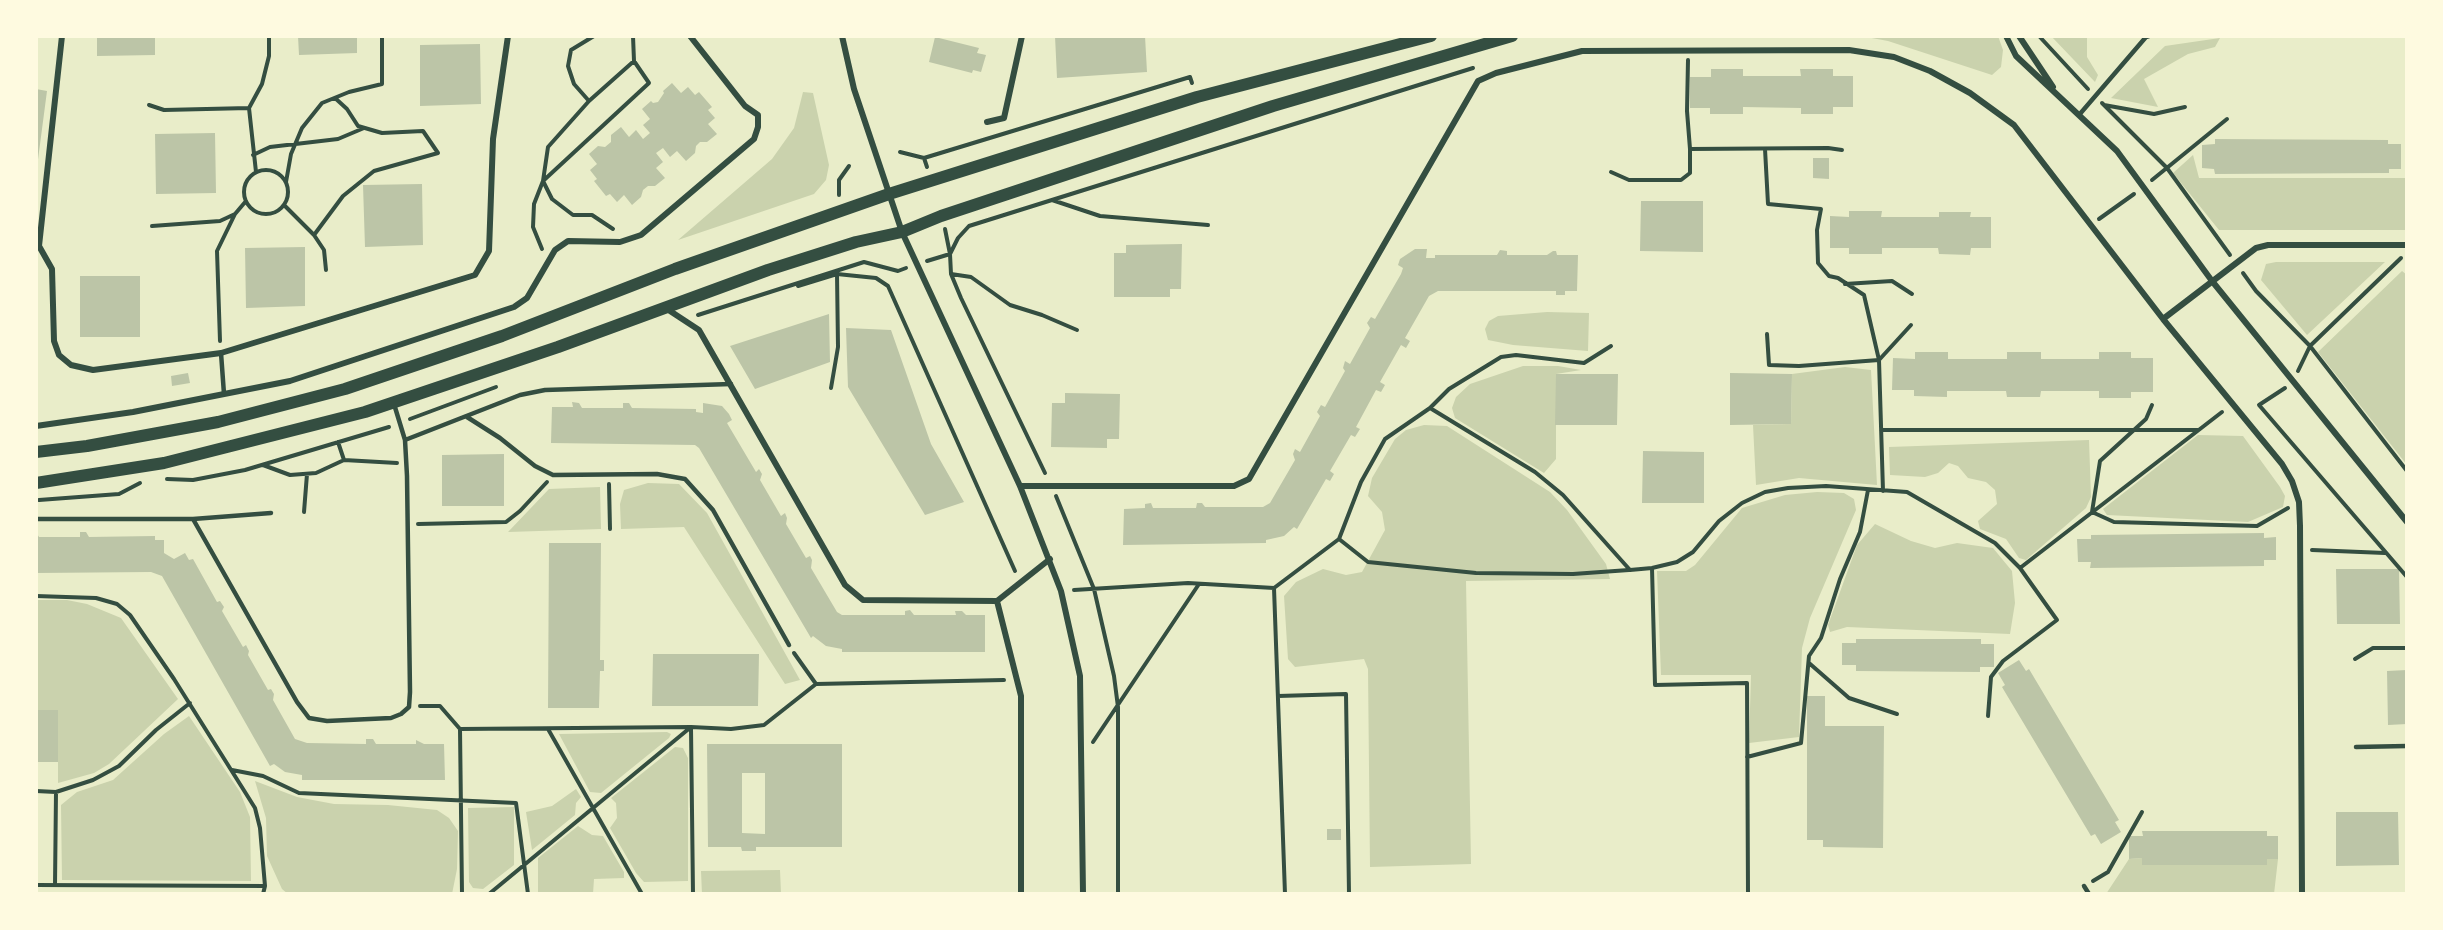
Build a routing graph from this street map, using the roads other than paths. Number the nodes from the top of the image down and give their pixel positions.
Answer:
1 (62, 36) edge
2 (508, 36) edge
3 (690, 36) edge
4 (842, 36) edge
5 (1022, 36) edge
6 (1431, 36) edge
7 (1512, 36) edge
8 (2006, 36) edge
9 (2019, 36) edge
10 (2150, 36) edge
11 (2062, 99) junction
12 (2079, 115) junction
13 (987, 122) dead end
14 (889, 194) junction
15 (902, 232) junction
16 (2407, 245) edge
17 (2212, 281) junction
18 (664, 307) junction
19 (2163, 319) junction
20 (221, 353) junction
21 (731, 384) junction
22 (224, 394) junction
23 (393, 402) junction
24 (467, 417) junction
25 (36, 426) edge
26 (405, 440) junction
27 (36, 452) edge
28 (36, 483) edge
29 (1020, 486) junction
30 (271, 513) dead end
31 (36, 519) edge
32 (193, 519) junction
33 (2407, 522) edge
34 (1050, 559) junction
35 (997, 601) junction
36 (789, 645) road end
37 (2407, 746) edge
38 (2356, 747) dead end
39 (2084, 886) road end
40 (1021, 894) edge
41 (1083, 894) edge
42 (2089, 894) edge
43 (2302, 894) edge

1 - 20 street
2 - 20 street
3 - 22 street
4 - 14 street
5 - 13 street
6 - 14 main road
7 - 15 main road
8 - 11 street
9 - 11 street
10 - 12 lane
11 - 12 street
12 - 17 street
14 - 15 street
14 - 27 main road
15 - 18 main road
15 - 29 street
16 - 17 street
17 - 19 street
17 - 33 street
18 - 21 street
18 - 23 main road
19 - 29 street
19 - 43 street
20 - 22 lane
21 - 24 lane
21 - 35 street
22 - 25 street
23 - 26 lane
23 - 28 main road
24 - 26 lane
24 - 36 lane
26 - 32 lane
29 - 34 street
30 - 32 lane
31 - 32 lane
34 - 35 street
34 - 41 street
35 - 40 street
37 - 38 lane
39 - 42 lane

